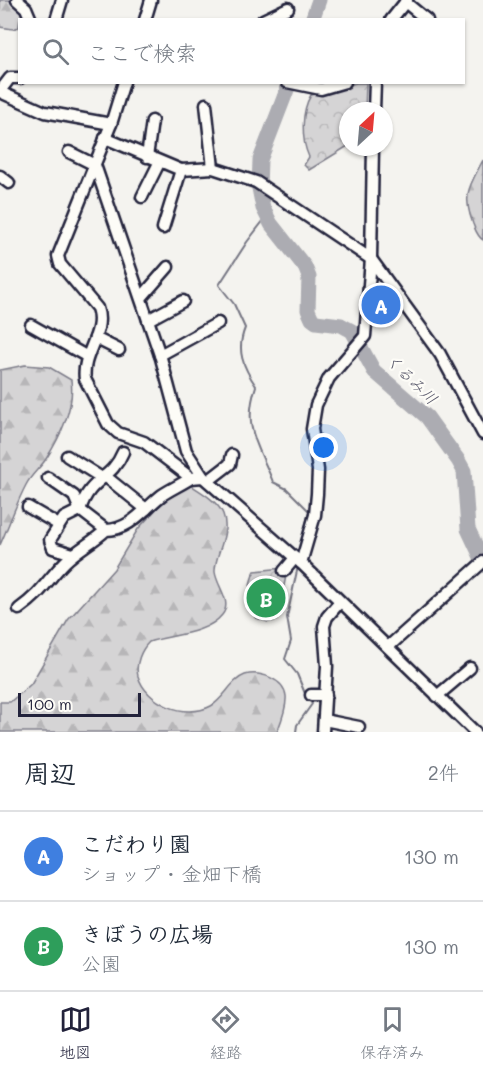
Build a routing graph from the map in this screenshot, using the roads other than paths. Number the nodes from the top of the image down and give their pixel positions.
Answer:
1 (17, 0) edge
2 (62, 0) edge
3 (151, 0) edge
4 (406, 1) edge
5 (289, 7) edge
6 (30, 18) edge
7 (57, 18) edge
8 (146, 18) edge
9 (267, 18) edge
10 (393, 18) edge
11 (424, 18) edge
12 (18, 78) edge
13 (123, 84) edge
14 (292, 84) edge
15 (338, 84) edge
16 (375, 84) edge
17 (0, 92) edge
18 (374, 102) edge
19 (206, 104) dead end
20 (153, 121) dead end
21 (111, 124) junction
22 (105, 138) junction
23 (69, 152) dead end
24 (373, 156) edge
25 (147, 157) junction
26 (159, 163) junction
27 (95, 165) junction
28 (213, 168) junction
29 (181, 170) junction
30 (142, 197) dead end
31 (163, 228) dead end
32 (370, 259) junction
33 (168, 267) dead end
34 (141, 298) junction
35 (183, 301) dead end
36 (148, 320) junction
37 (218, 323) dead end
38 (31, 325) dead end
39 (95, 338) junction
40 (119, 350) dead end
41 (160, 355) junction
42 (86, 356) junction
43 (483, 434) edge
44 (123, 452) dead end
45 (232, 455) dead end
46 (67, 456) dead end
47 (103, 477) junction
48 (48, 478) dead end
49 (201, 479) junction
50 (28, 507) dead end
51 (146, 509) junction
52 (80, 510) junction
53 (59, 525) junction
54 (106, 530) junction
55 (73, 554) junction
56 (298, 561) junction
57 (481, 564) edge
58 (284, 571) dead end
59 (340, 602) junction
60 (19, 609) dead end
61 (388, 647) junction
62 (470, 668) dead end
63 (311, 695) dead end
64 (326, 695) junction
65 (437, 696) junction
66 (324, 720) junction
67 (359, 727) dead end
68 (323, 732) edge
69 (475, 732) edge

1 - 6 street
2 - 7 street
3 - 8 street
4 - 10 street
4 - 11 street
5 - 9 street
12 - 17 street
13 - 21 street
14 - 15 street
16 - 18 street
17 - 21 street
19 - 28 street
20 - 25 street
21 - 22 street
22 - 25 street
22 - 27 street
23 - 27 street
24 - 32 street
25 - 26 street
26 - 29 street
26 - 30 street
27 - 34 street
27 - 39 street
28 - 29 street
28 - 32 street
29 - 31 street
32 - 43 street
32 - 56 street
33 - 34 street
34 - 36 street
35 - 36 street
36 - 41 street
37 - 41 street
38 - 42 street
39 - 40 street
39 - 42 street
41 - 49 street
42 - 49 street
44 - 47 street
45 - 49 street
46 - 47 street
47 - 51 street
47 - 52 street
48 - 52 street
49 - 51 street
49 - 56 street
50 - 53 street
51 - 54 street
52 - 53 street
52 - 54 street
53 - 55 street
54 - 55 street
55 - 60 street
56 - 58 street
56 - 59 street
57 - 61 street
59 - 61 street
59 - 64 street
61 - 65 street
62 - 65 street
63 - 64 street
64 - 66 street
65 - 69 street
66 - 67 street
66 - 68 street

